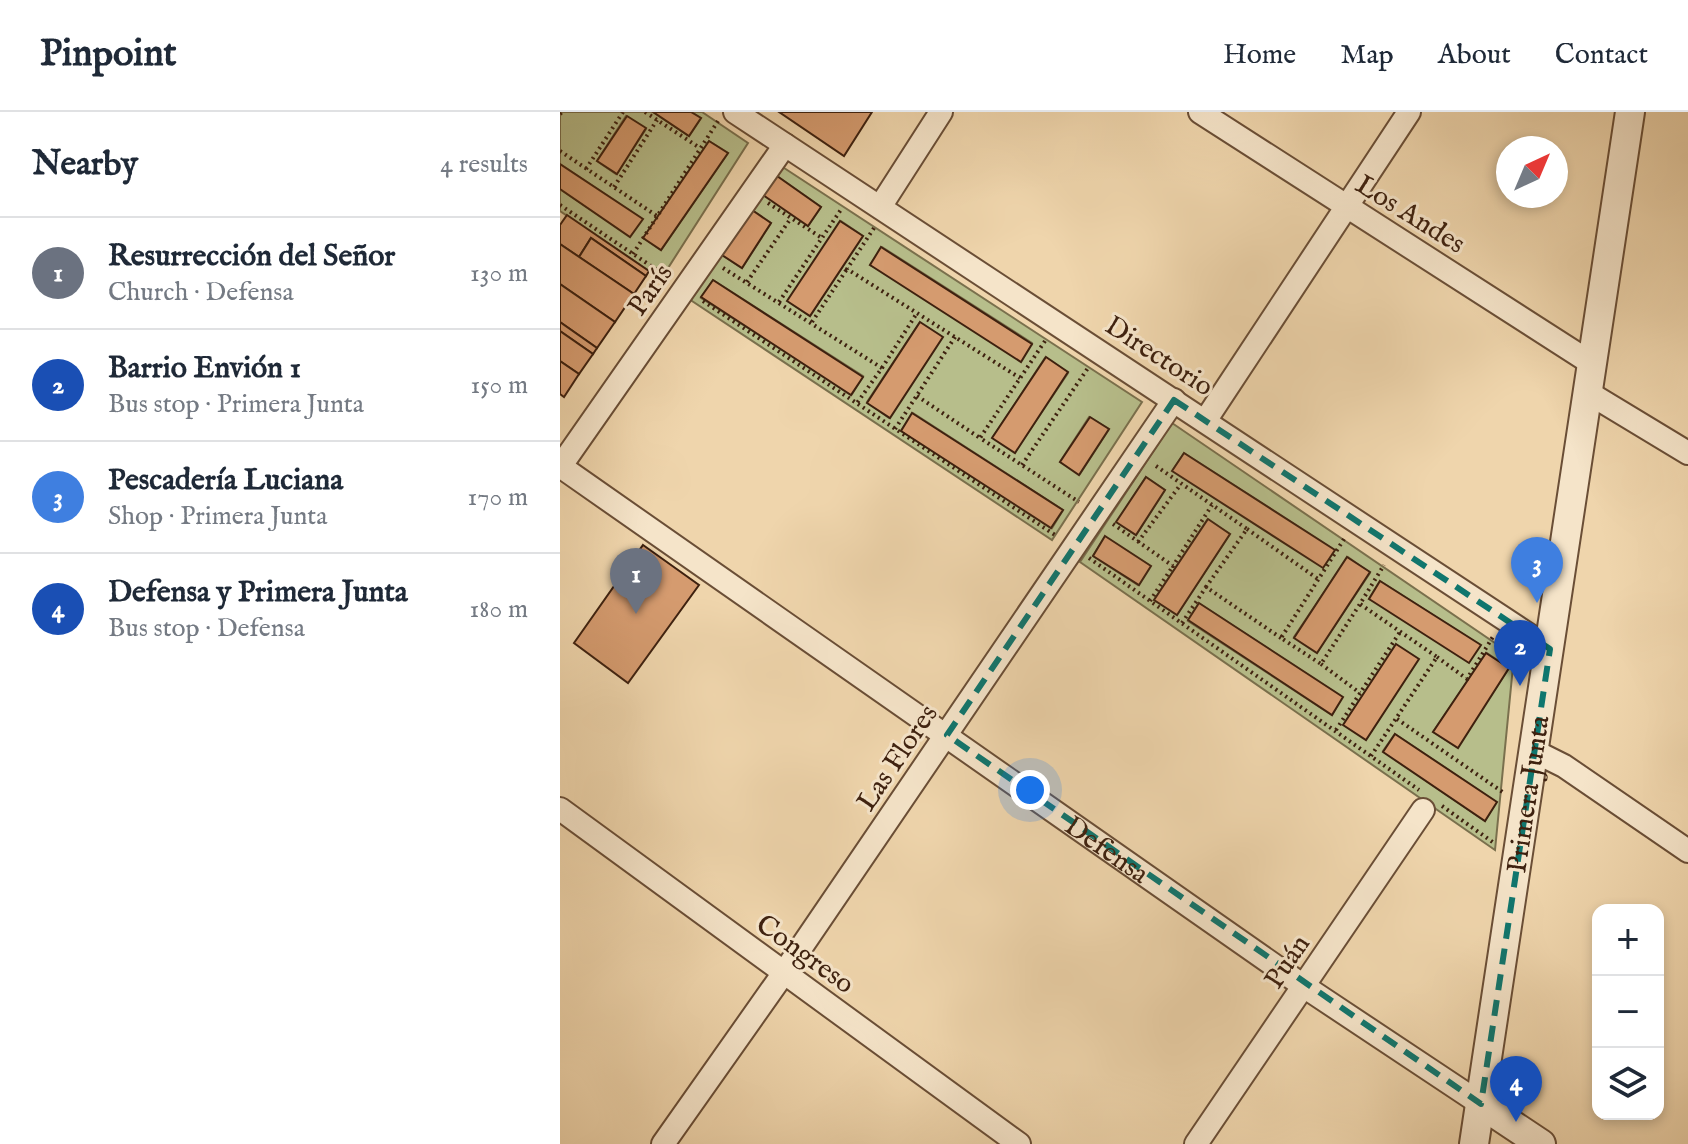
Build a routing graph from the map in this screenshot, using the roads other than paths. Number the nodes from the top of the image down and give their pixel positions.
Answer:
1 (735, 112) edge
2 (941, 112) edge
3 (1200, 112) edge
4 (1409, 112) edge
5 (1630, 112) edge
6 (785, 145) junction
7 (1347, 208) junction
8 (882, 209) junction
9 (1591, 363) junction
10 (1587, 392) junction
11 (1174, 400) junction
12 (1205, 421) junction
13 (1688, 453) edge
14 (560, 466) edge
15 (1550, 649) junction
16 (947, 735) junction
17 (1534, 751) junction
18 (560, 809) edge
19 (1423, 810) dead end
20 (1688, 851) edge
21 (783, 974) junction
22 (1305, 987) junction
23 (1481, 1104) junction
24 (663, 1144) edge
25 (1019, 1144) edge
26 (1196, 1144) edge
27 (1474, 1144) edge
28 (1541, 1144) edge

1 - 6 street, Directorio
2 - 8 street
3 - 7 street, Los Andes
4 - 7 street
5 - 9 street, Primera Junta
6 - 8 street, Directorio
6 - 14 street, París
7 - 9 street, Los Andes
7 - 12 street
8 - 11 street, Directorio
9 - 10 street, Primera Junta
10 - 13 street
10 - 15 street, Primera Junta
11 - 12 street, Directorio
11 - 16 street, Las Flores
12 - 15 street, Directorio
14 - 16 street, Defensa
15 - 17 street, Primera Junta
16 - 21 street, Las Flores
16 - 22 street, Defensa
17 - 20 street
17 - 23 street, Primera Junta
18 - 21 street, Congreso
19 - 22 street, Puán
21 - 24 street, Las Flores
21 - 25 street, Congreso
22 - 23 street, Defensa
22 - 26 street, Puán
23 - 27 street, Primera Junta
23 - 28 street, Defensa

